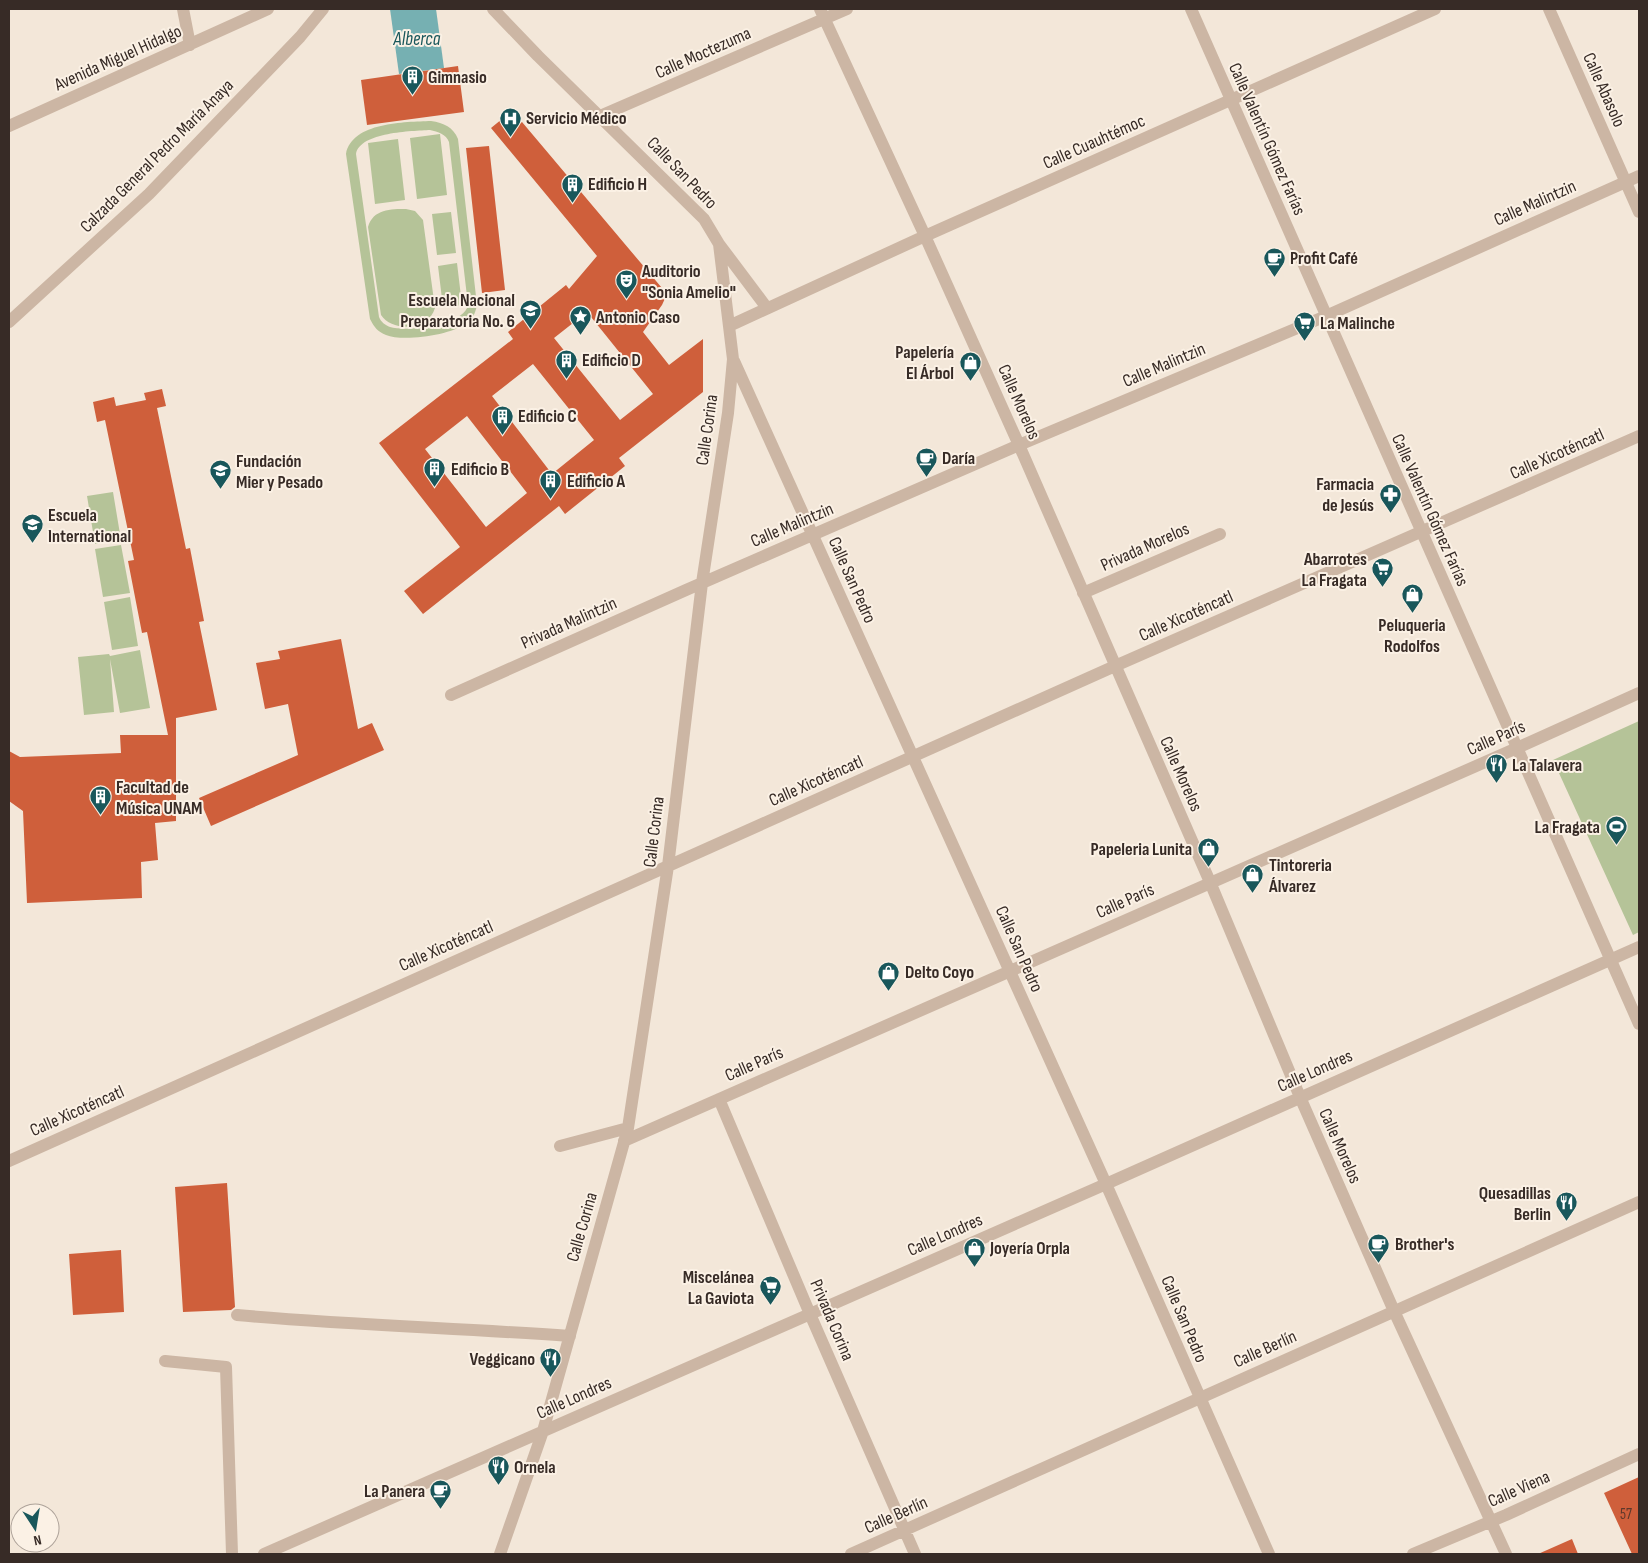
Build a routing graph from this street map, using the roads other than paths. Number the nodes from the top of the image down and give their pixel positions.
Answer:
1 (184, 9) edge
2 (268, 9) edge
3 (322, 9) edge
4 (493, 9) edge
5 (847, 9) edge
6 (1191, 9) edge
7 (1435, 9) edge
8 (1549, 9) edge
9 (822, 14) edge
10 (190, 45) junction
11 (1231, 100) junction
12 (600, 116) junction
13 (9, 126) edge
14 (1639, 176) edge
15 (1626, 182) junction
16 (1639, 212) edge
17 (925, 236) junction
18 (719, 244) junction
19 (767, 308) junction
20 (1326, 316) junction
21 (9, 322) edge
22 (729, 326) junction
23 (733, 359) junction
24 (1639, 436) edge
25 (1019, 445) junction
26 (1421, 533) junction
27 (1220, 534) dead end
28 (813, 536) junction
29 (702, 583) junction
30 (1084, 593) junction
31 (1115, 666) junction
32 (1639, 692) edge
33 (451, 695) dead end
34 (1517, 748) junction
35 (914, 757) junction
36 (668, 866) junction
37 (1210, 882) junction
38 (1639, 947) edge
39 (1611, 960) junction
40 (1009, 972) junction
41 (1639, 1024) edge
42 (1300, 1097) junction
43 (719, 1099) junction
44 (628, 1128) junction
45 (624, 1141) junction
46 (560, 1146) dead end
47 (9, 1161) edge
48 (1106, 1184) junction
49 (1639, 1202) edge
50 (1394, 1311) junction
51 (810, 1314) junction
52 (237, 1316) dead end
53 (570, 1336) junction
54 (165, 1361) dead end
55 (1199, 1397) junction
56 (543, 1431) junction
57 (1639, 1454) edge
58 (1491, 1521) junction
59 (904, 1531) junction
60 (232, 1554) edge
61 (264, 1554) edge
62 (500, 1554) edge
63 (851, 1554) edge
64 (914, 1554) edge
65 (1269, 1554) edge
66 (1413, 1554) edge
67 (1506, 1554) edge

1 - 10 street
2 - 10 street, Avenida Miguel Hidalgo
3 - 21 street, Calzada General Pedro María Anaya
4 - 12 street, Calle San Pedro
5 - 9 street, Calle Moctezuma
6 - 11 street, Calle Valentín Gómez Farías
7 - 11 street, Calle Cuauhtémoc
8 - 15 street, Calle Abasolo
9 - 12 street, Calle Moctezuma
9 - 17 street, Calle Morelos
10 - 13 street, Avenida Miguel Hidalgo
11 - 17 street, Calle Cuauhtémoc
11 - 20 street, Calle Valentín Gómez Farías
12 - 18 street, Calle San Pedro
14 - 15 street, Calle Malintzin
15 - 16 street, Calle Abasolo
15 - 20 street, Calle Malintzin
17 - 19 street, Calle Cuauhtémoc
17 - 25 street, Calle Morelos
18 - 19 street
18 - 22 street, Calle San Pedro
19 - 22 street, Calle Cuauhtémoc
20 - 25 street, Calle Malintzin
20 - 26 street, Calle Valentín Gómez Farías
22 - 23 street, Calle Corina
23 - 28 street, Calle San Pedro
23 - 29 street, Calle Corina
24 - 26 street, Calle Xicoténcatl
25 - 28 street, Calle Malintzin
25 - 30 street, Calle Morelos
26 - 31 street, Calle Xicoténcatl
26 - 34 street, Calle Valentín Gómez Farías
27 - 30 street, Privada Morelos
28 - 29 street, Calle Malintzin
28 - 35 street, Calle San Pedro
29 - 33 street, Privada Malintzin
29 - 36 street, Calle Corina
30 - 31 street, Calle Morelos
31 - 35 street, Calle Xicoténcatl
31 - 37 street, Calle Morelos
32 - 34 street, Calle París
34 - 37 street, Calle París
34 - 39 street, Calle Valentín Gómez Farías
35 - 36 street, Calle Xicoténcatl
35 - 40 street, Calle San Pedro
36 - 44 street, Calle Corina
36 - 47 street, Calle Xicoténcatl
37 - 40 street, Calle París
37 - 42 street, Calle Morelos
38 - 39 street, Calle Londres
39 - 41 street, Calle Valentín Gómez Farías
39 - 42 street, Calle Londres
40 - 43 street, Calle París
40 - 48 street, Calle San Pedro
42 - 48 street, Calle Londres
42 - 50 street, Calle Morelos
43 - 45 street, Calle París
43 - 51 street, Privada Corina
44 - 45 street, Calle Corina
44 - 46 street
45 - 53 street, Calle Corina
48 - 51 street, Calle Londres
48 - 55 street, Calle San Pedro
49 - 50 street, Calle Berlín
50 - 55 street, Calle Berlín
50 - 58 street, Calle Morelos
51 - 56 street, Calle Londres
51 - 59 street, Privada Corina
52 - 53 street
53 - 56 street, Calle Corina
54 - 60 street
55 - 59 street, Calle Berlín
55 - 65 street, Calle San Pedro
56 - 61 street, Calle Londres
56 - 62 street, Calle Corina
57 - 58 street, Calle Viena
58 - 66 street, Calle Viena
58 - 67 street, Calle Morelos
59 - 63 street, Calle Berlín
59 - 64 street, Privada Corina

